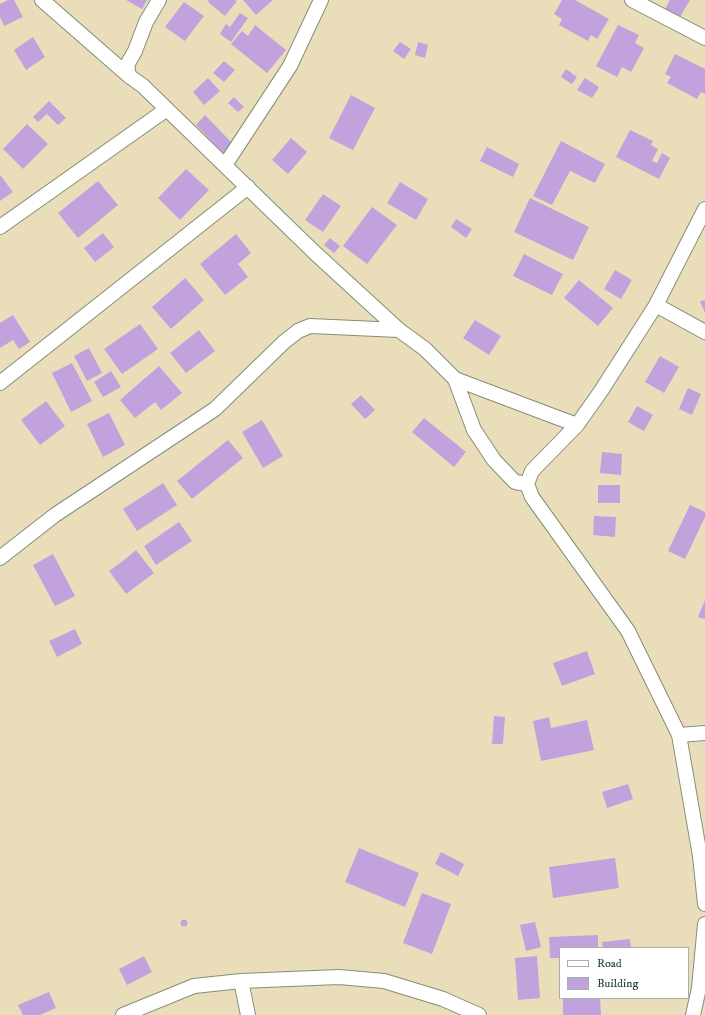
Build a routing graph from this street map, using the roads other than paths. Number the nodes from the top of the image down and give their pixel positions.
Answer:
1 (42, 0) edge
2 (159, 0) edge
3 (321, 0) edge
4 (632, 0) edge
5 (705, 38) edge
6 (130, 76) junction
7 (167, 109) junction
8 (225, 166) junction
9 (248, 187) junction
10 (705, 209) edge
11 (0, 227) edge
12 (656, 305) junction
13 (399, 330) junction
14 (705, 332) edge
15 (455, 379) junction
16 (0, 383) edge
17 (577, 425) junction
18 (527, 484) junction
19 (0, 558) edge
20 (705, 733) edge
21 (679, 735) junction
22 (705, 904) edge
23 (705, 924) edge
24 (241, 981) junction
25 (123, 1015) edge
26 (248, 1015) edge
27 (479, 1015) edge
28 (693, 1015) edge

1 - 6 street
2 - 6 street
3 - 8 street
4 - 5 street
6 - 7 street
7 - 8 street
7 - 11 street
8 - 9 street
9 - 13 street
9 - 16 street
10 - 12 street
12 - 14 street
12 - 17 street
13 - 15 street
13 - 19 street
15 - 17 street
15 - 18 street
17 - 18 street
18 - 21 street
20 - 21 street
21 - 22 street
23 - 28 street
24 - 25 street
24 - 26 street
24 - 27 street

